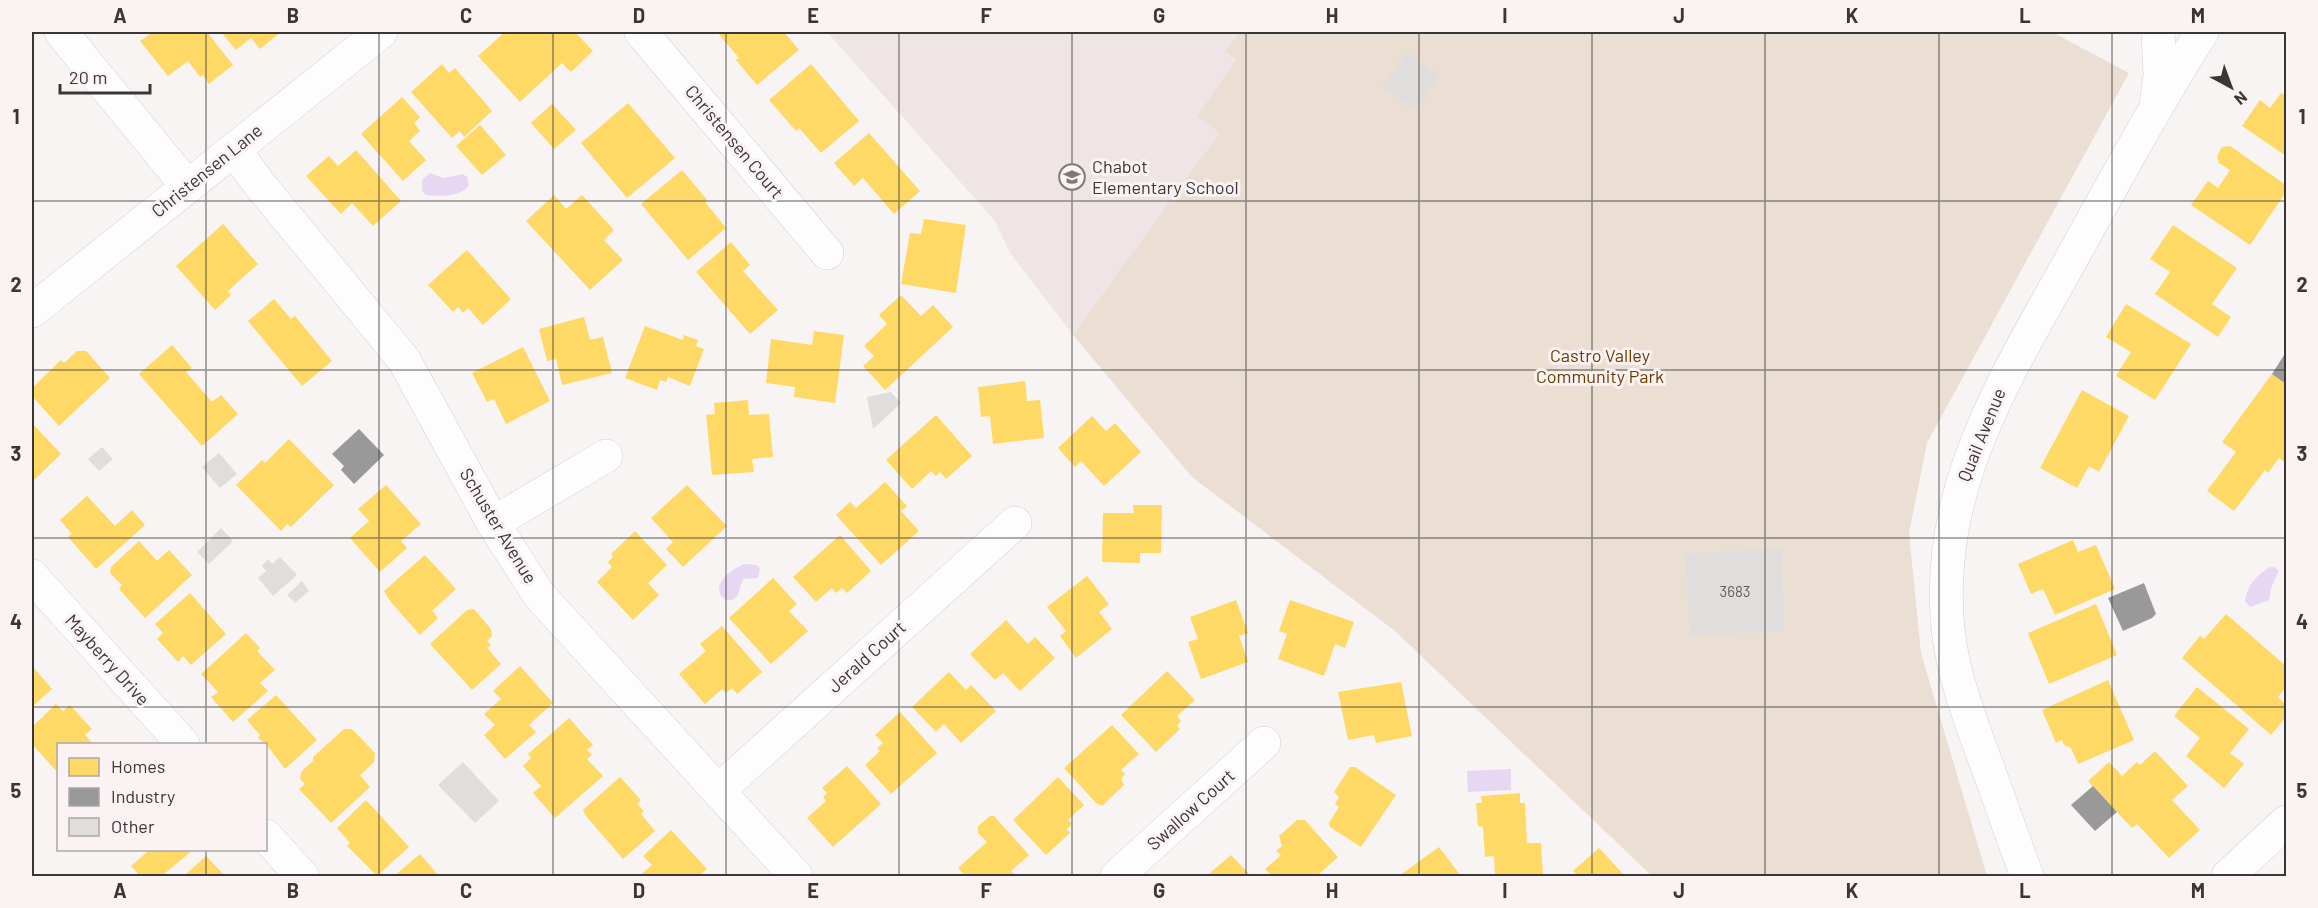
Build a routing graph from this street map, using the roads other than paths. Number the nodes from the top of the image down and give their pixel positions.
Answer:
1 (61, 32) edge
2 (381, 32) edge
3 (640, 32) edge
4 (2158, 32) edge
5 (2202, 32) edge
6 (2156, 106) junction
7 (234, 150) junction
8 (188, 187) junction
9 (827, 254) dead end
10 (32, 311) edge
11 (606, 456) dead end
12 (493, 523) junction
13 (1015, 523) dead end
14 (32, 576) edge
15 (182, 743) edge
16 (1264, 743) dead end
17 (718, 790) junction
18 (2286, 822) edge
19 (267, 837) edge
20 (302, 876) edge
21 (796, 876) edge
22 (1117, 876) edge
23 (2027, 876) edge
24 (2228, 876) edge

1 - 8 street
2 - 7 street, Christensen Lane
3 - 9 street, Christensen Court
4 - 6 street
5 - 6 street, Quail Avenue
6 - 23 street, Quail Avenue
7 - 8 street, Christensen Lane
7 - 12 street, Schuster Avenue
8 - 10 street, Christensen Lane
11 - 12 street
12 - 17 street, Schuster Avenue
13 - 17 street, Jerald Court
14 - 15 street, Mayberry Drive
16 - 22 street, Swallow Court
17 - 21 street, Schuster Avenue
18 - 24 street
19 - 20 street

